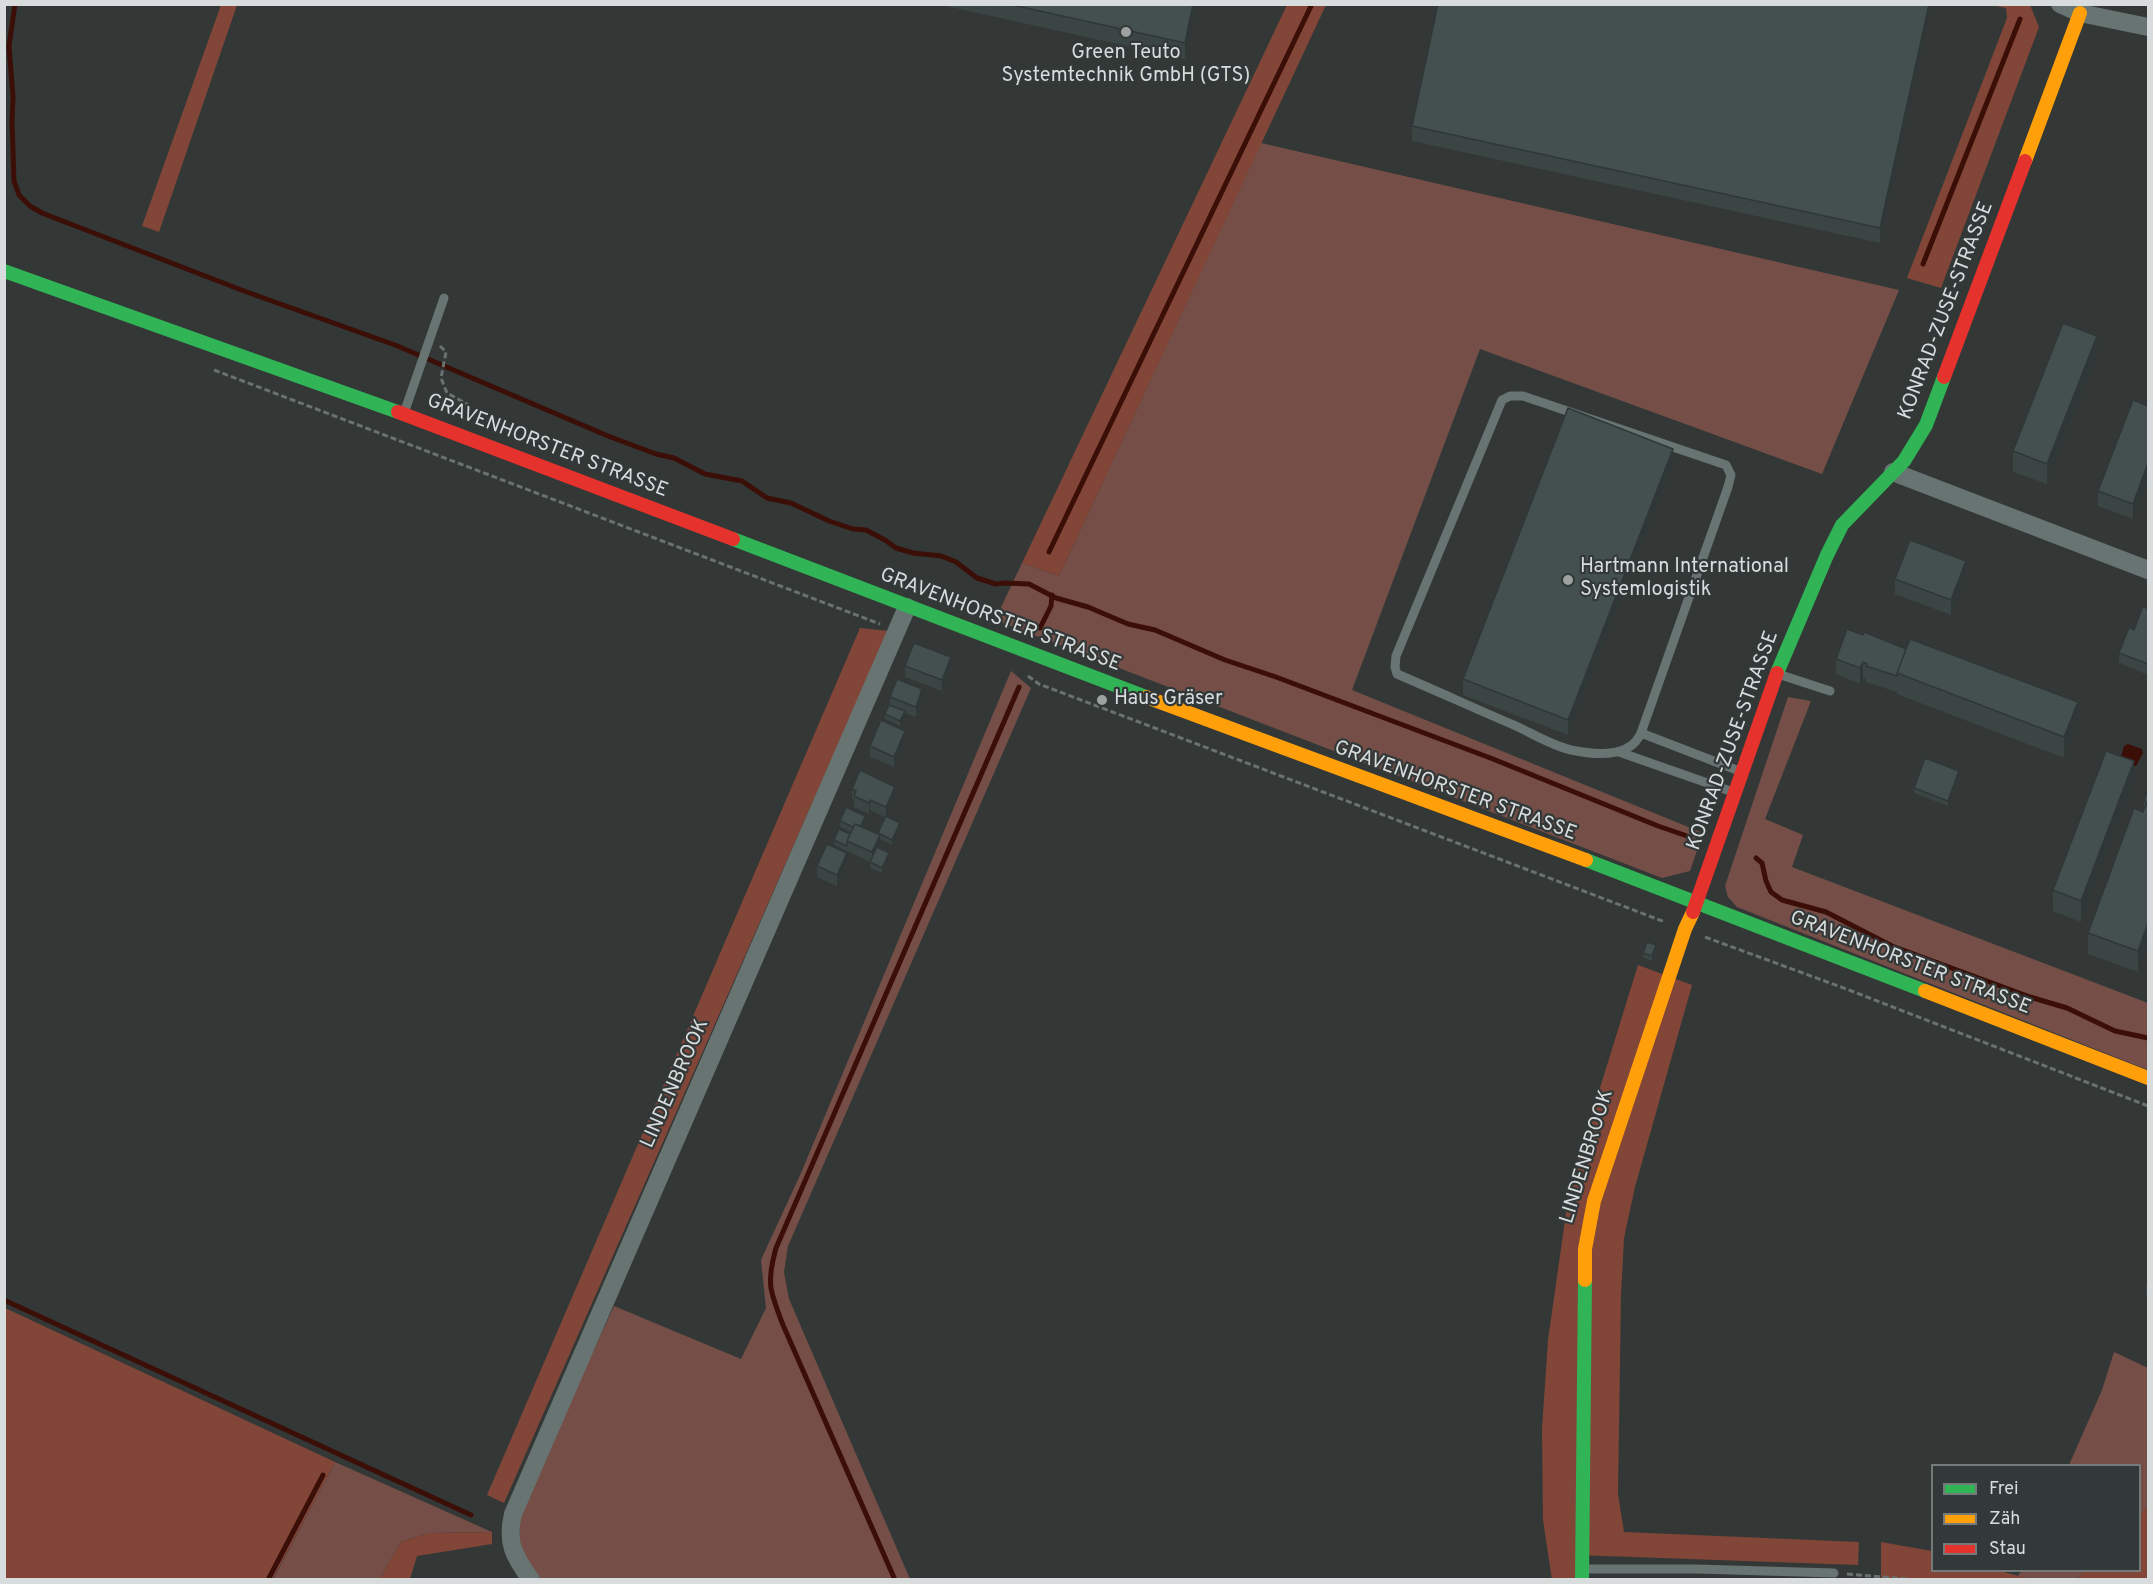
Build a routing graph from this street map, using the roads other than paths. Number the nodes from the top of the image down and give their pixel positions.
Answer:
1 (2060, 4) edge
2 (2076, 9) edge
3 (2148, 27) edge
4 (4, 271) edge
5 (444, 298) dead end
6 (404, 413) junction
7 (1893, 472) junction
8 (2148, 570) edge
9 (907, 607) junction
10 (1776, 674) junction
11 (1830, 691) dead end
12 (1641, 733) junction
13 (1619, 753) junction
14 (1742, 772) junction
15 (1735, 793) junction
16 (1698, 902) junction
17 (2148, 1078) edge
18 (1582, 1574) edge
19 (1834, 1574) road end
20 (531, 1580) edge

1 - 2 street
2 - 3 street
2 - 7 main road, KONRAD-ZUSE-STRASSE
4 - 6 main road, GRAVENHORSTER STRASSE
5 - 6 lane
6 - 9 main road, GRAVENHORSTER STRASSE
7 - 8 street
7 - 10 main road, KONRAD-ZUSE-STRASSE
9 - 16 main road, GRAVENHORSTER STRASSE
9 - 20 street, LINDENBROOK
10 - 11 lane
10 - 14 main road, KONRAD-ZUSE-STRASSE
12 - 13 lane
12 - 13 lane
12 - 14 lane
13 - 15 lane
14 - 15 main road, KONRAD-ZUSE-STRASSE
15 - 16 main road, KONRAD-ZUSE-STRASSE
16 - 17 main road, GRAVENHORSTER STRASSE
16 - 18 main road, LINDENBROOK
18 - 19 lane

